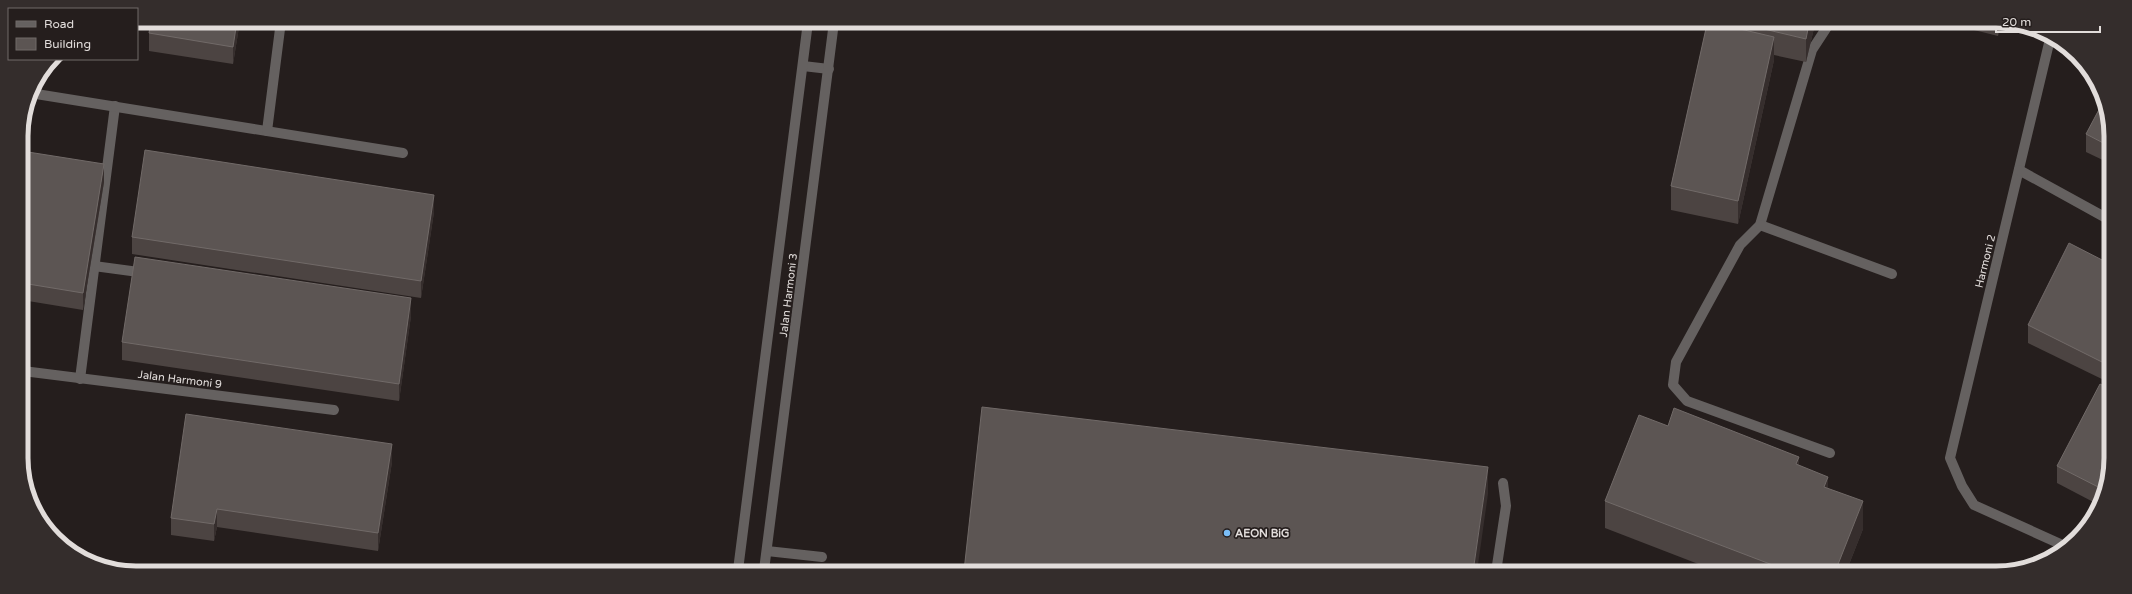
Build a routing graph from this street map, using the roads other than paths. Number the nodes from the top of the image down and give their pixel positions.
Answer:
1 (281, 28) edge
2 (807, 28) edge
3 (833, 28) edge
4 (1826, 28) edge
5 (2049, 42) edge
6 (803, 66) junction
7 (829, 69) junction
8 (36, 94) edge
9 (115, 106) junction
10 (267, 131) junction
11 (403, 153) dead end
12 (2019, 170) junction
13 (2104, 217) edge
14 (1760, 225) junction
15 (94, 266) junction
16 (156, 274) edge
17 (1892, 274) dead end
18 (28, 372) edge
19 (80, 379) junction
20 (334, 410) dead end
21 (1830, 453) dead end
22 (1503, 483) dead end
23 (2062, 544) edge
24 (767, 551) junction
25 (822, 557) dead end
26 (739, 566) edge
27 (765, 566) edge
28 (1497, 566) edge

1 - 10 street
2 - 6 street, Jalan Harmoni 3
3 - 7 street, Jalan Harmoni 3
4 - 14 street
5 - 12 street, Harmoni 2
6 - 7 street
6 - 26 street, Jalan Harmoni 3
7 - 24 street, Jalan Harmoni 3
8 - 9 street
9 - 10 street
9 - 15 street
10 - 11 street
12 - 13 street
12 - 23 street, Harmoni 2
14 - 17 street
14 - 21 street
15 - 16 street
15 - 19 street
18 - 19 street, Jalan Harmoni 9
19 - 20 street, Jalan Harmoni 9
22 - 28 street
24 - 25 street
24 - 27 street, Jalan Harmoni 3

